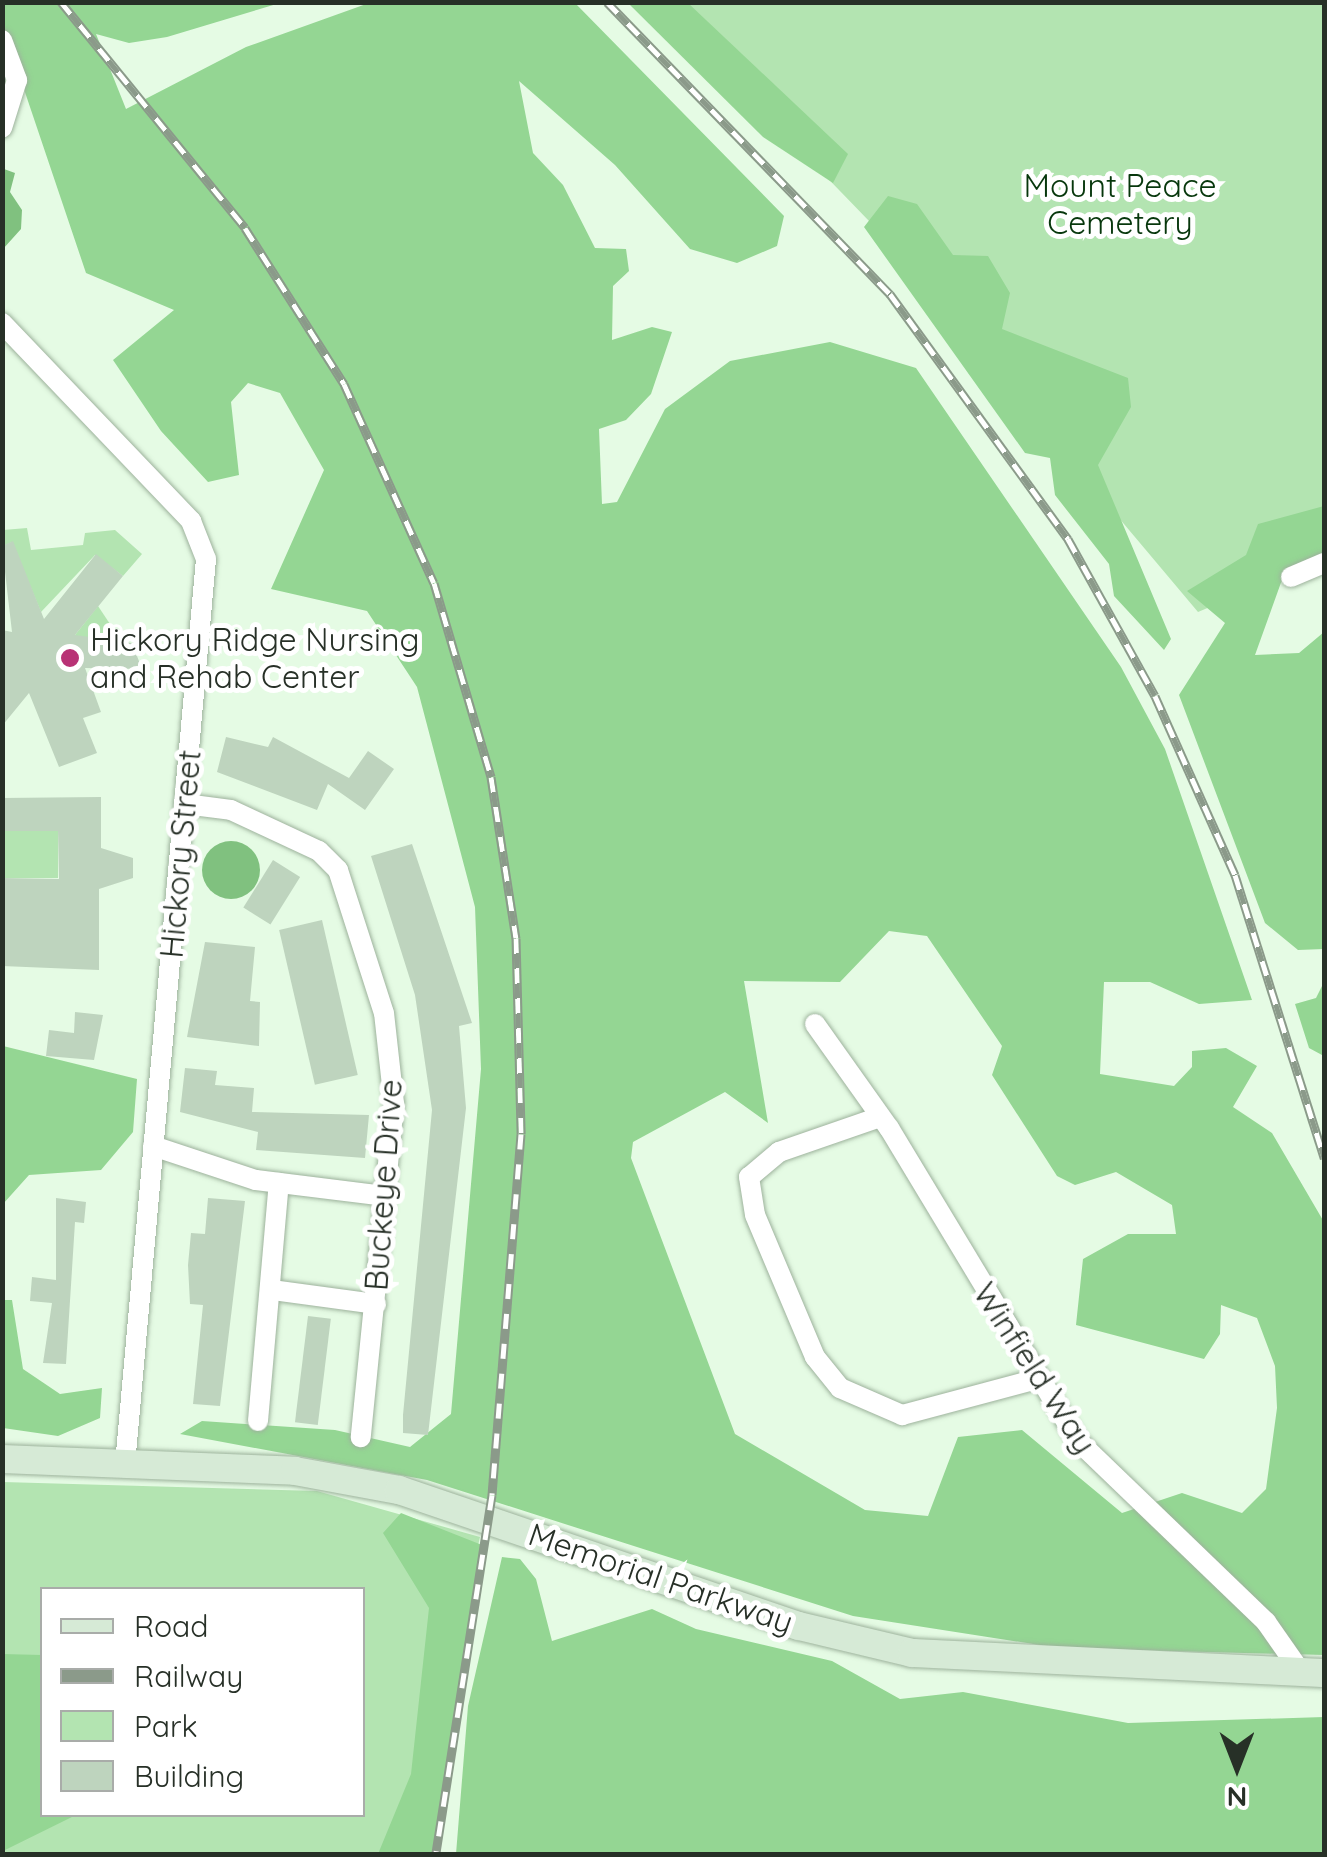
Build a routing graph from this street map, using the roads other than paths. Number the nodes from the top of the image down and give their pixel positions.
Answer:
1 (2, 40) edge
2 (2, 128) edge
3 (2, 323) edge
4 (1324, 563) edge
5 (1291, 577) dead end
6 (184, 804) junction
7 (815, 1024) dead end
8 (880, 1118) junction
9 (154, 1146) junction
10 (279, 1183) junction
11 (384, 1196) junction
12 (272, 1290) junction
13 (376, 1304) junction
14 (1037, 1379) junction
15 (258, 1421) dead end
16 (360, 1438) dead end
17 (2, 1458) edge
18 (126, 1464) junction
19 (1313, 1673) edge

1 - 2 street
3 - 6 street, Hickory Street
4 - 5 street
6 - 9 street, Hickory Street
6 - 11 street, Buckeye Drive
7 - 8 street, Winfield Way
8 - 14 street, Winfield Way
8 - 14 street
9 - 10 street
9 - 18 street, Hickory Street
10 - 11 street
10 - 12 street
11 - 13 street, Buckeye Drive
12 - 13 street
12 - 15 street
13 - 16 street, Buckeye Drive
14 - 19 street, Winfield Way
17 - 18 main road, Memorial Parkway
18 - 19 main road, Memorial Parkway

